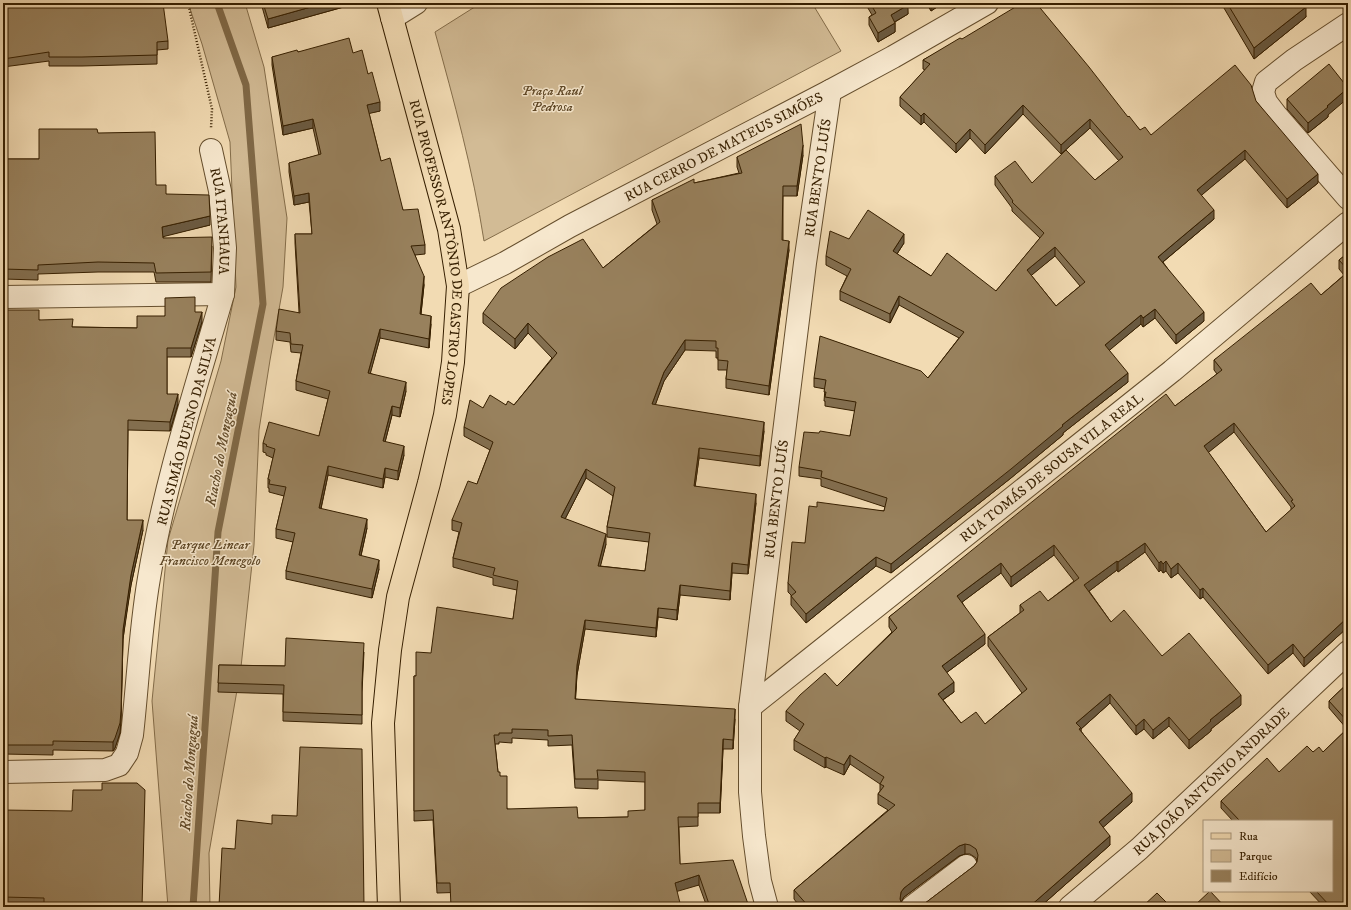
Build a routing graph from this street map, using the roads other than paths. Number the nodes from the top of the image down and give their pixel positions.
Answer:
1 (416, 3) edge
2 (987, 3) edge
3 (390, 10) edge
4 (1348, 24) edge
5 (830, 91) junction
6 (211, 150) road end
7 (1348, 198) edge
8 (1348, 223) edge
9 (458, 286) junction
10 (223, 294) junction
11 (3, 298) edge
12 (1348, 652) edge
13 (750, 707) junction
14 (3, 772) edge
15 (966, 866) dead end
16 (389, 907) edge
17 (767, 907) edge
18 (912, 907) edge
19 (1070, 907) edge

1 - 3 street
2 - 5 street, RUA CERRO DE MATEUS SIMÕES
3 - 9 main road, RUA PROFESSOR ANTÔNIO DE CASTRO LOPES
4 - 7 street
5 - 9 street, RUA CERRO DE MATEUS SIMÕES
5 - 13 street, RUA BENTO LUÍS
6 - 10 street, RUA ITANHAUA
8 - 13 street, RUA TOMÁS DE SOUSA VILA REAL
9 - 16 main road, RUA PROFESSOR ANTÔNIO DE CASTRO LOPES
10 - 11 street
10 - 14 street, RUA SIMÃO BUENO DA SILVA
12 - 19 street, RUA JOÃO ANTÔNIO ANDRADE
13 - 17 street, RUA BENTO LUÍS
15 - 18 street

